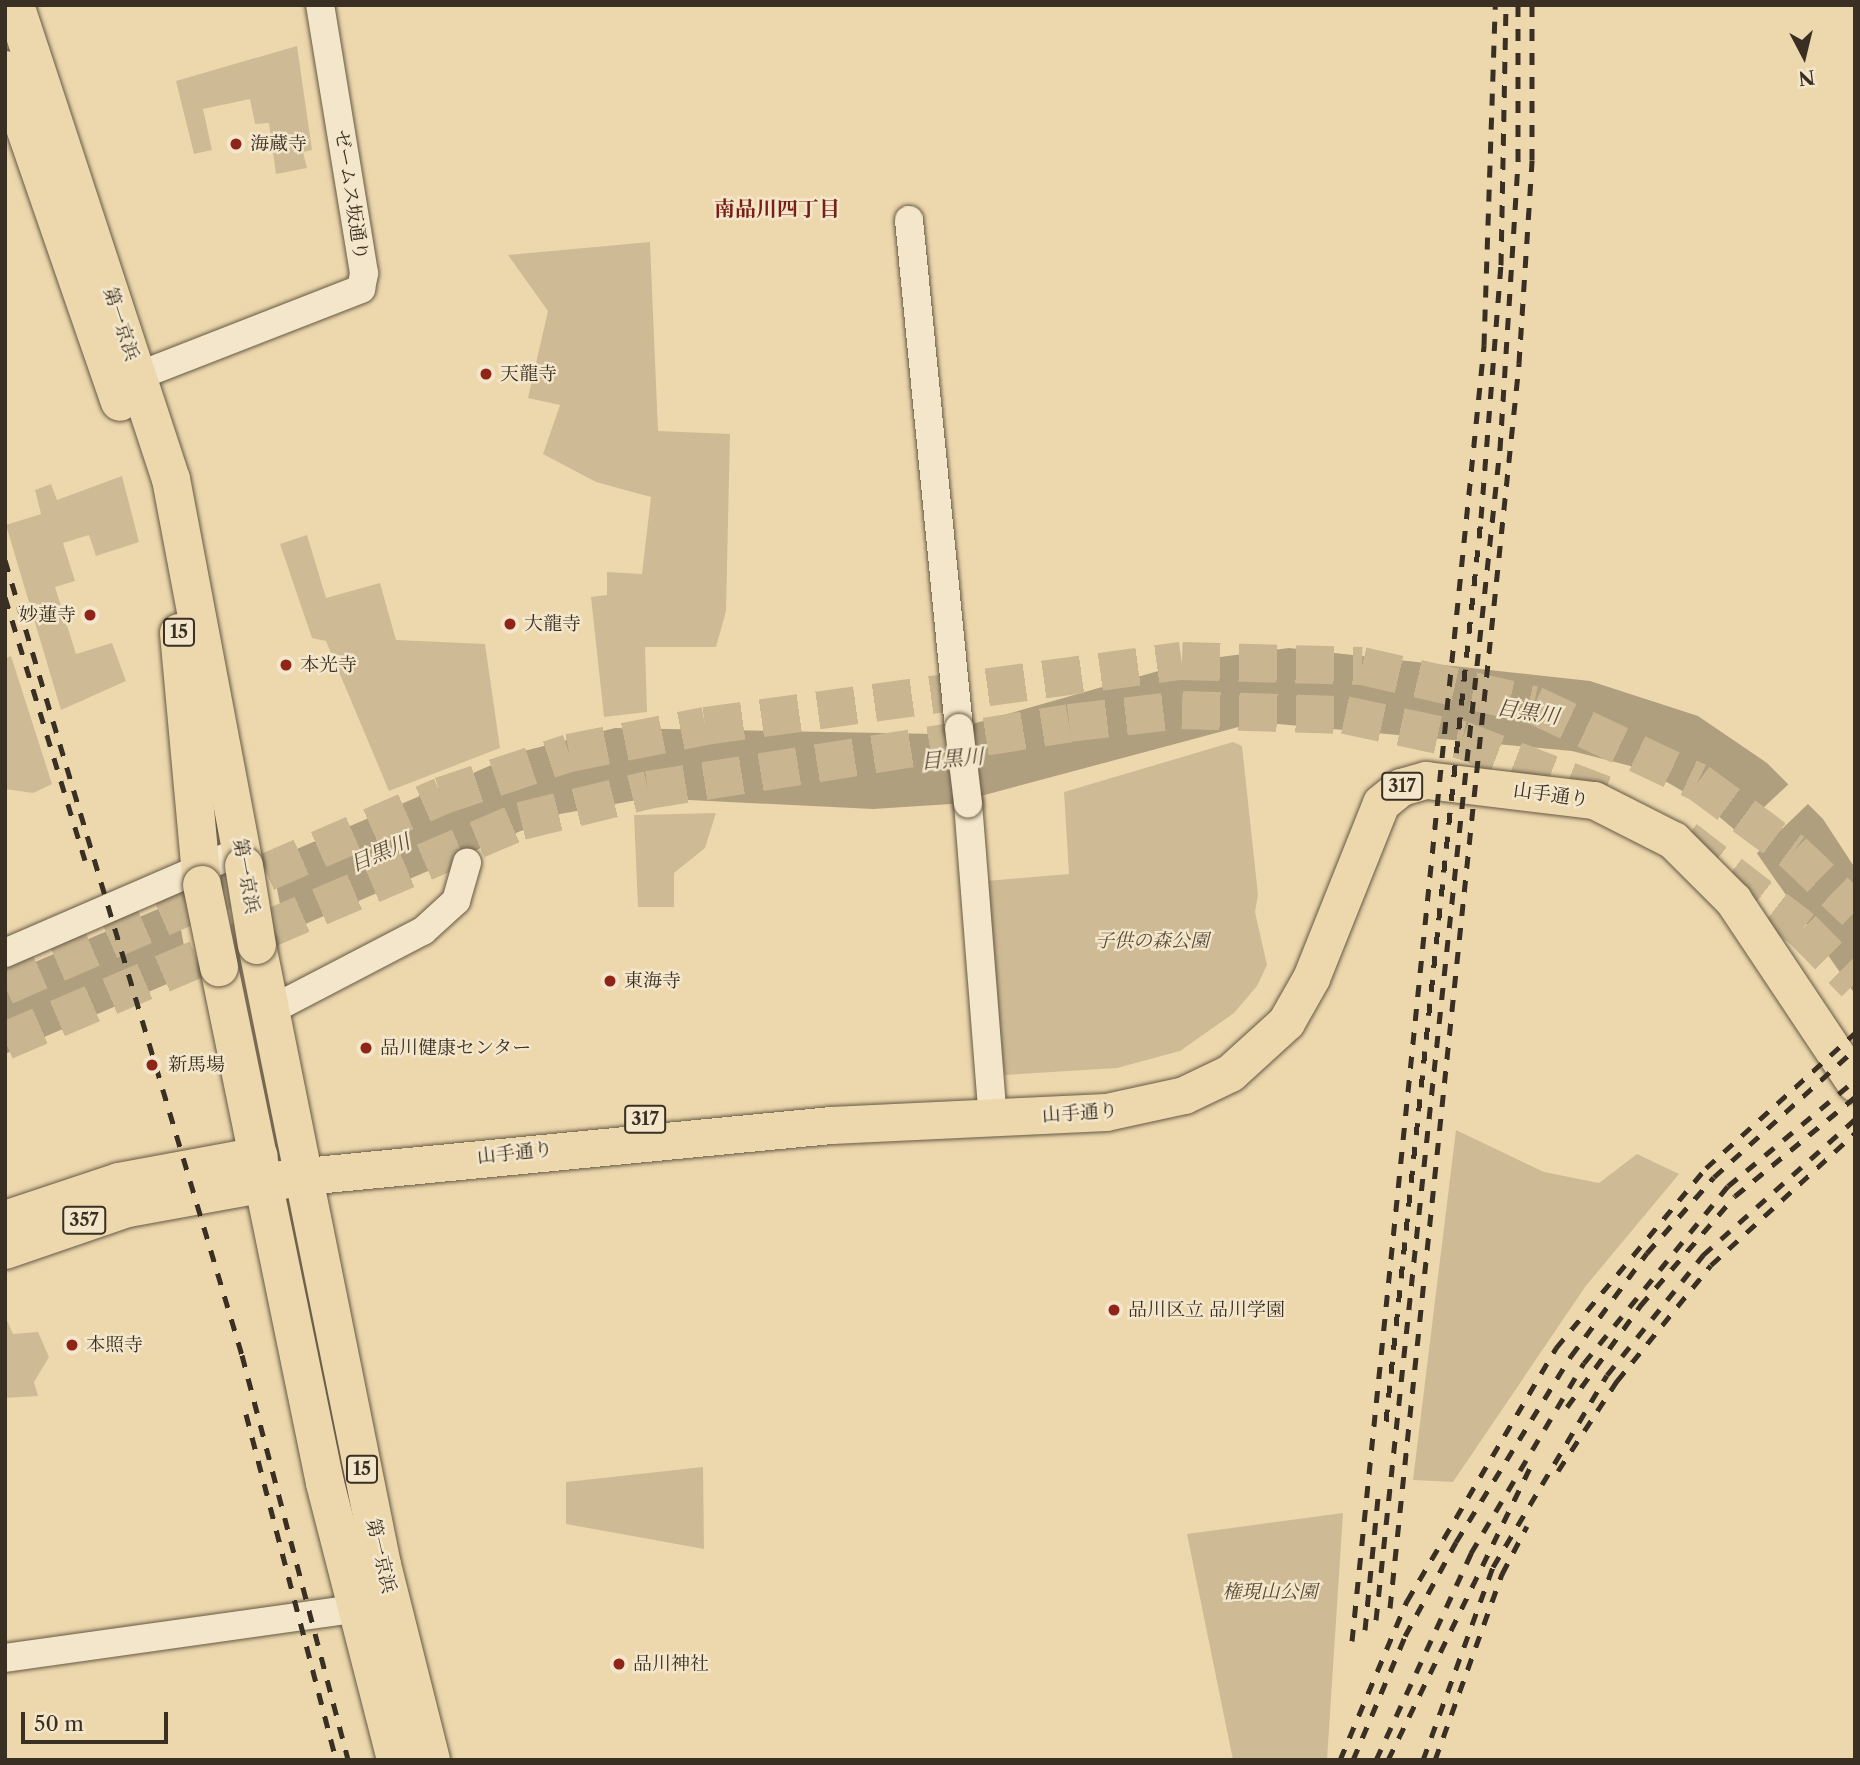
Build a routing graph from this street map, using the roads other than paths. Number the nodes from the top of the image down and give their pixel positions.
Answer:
1 (15, 5) edge
2 (320, 5) edge
3 (5, 70) edge
4 (909, 220) dead end
5 (126, 381) junction
6 (243, 858) junction
7 (467, 863) dead end
8 (201, 876) junction
9 (5, 953) edge
10 (269, 1011) junction
11 (1855, 1045) edge
12 (1855, 1083) edge
13 (991, 1098) junction
14 (302, 1163) junction
15 (263, 1169) junction
16 (5, 1220) edge
17 (5, 1250) edge
18 (374, 1606) junction
19 (5, 1658) edge
20 (396, 1760) edge
21 (431, 1760) edge

1 - 5 highway, 第一京浜 / 15
2 - 5 street, ゼームス坂通り
3 - 5 highway, 第一京浜 / 15
4 - 13 street, bridge
5 - 6 highway, 第一京浜 / 15
5 - 8 highway, 第一京浜 / 15
6 - 8 street
6 - 10 highway, 第一京浜 / 15, bridge
7 - 10 street
8 - 9 street
8 - 15 highway, 第一京浜 / 15, bridge
10 - 14 highway, 第一京浜 / 15
11 - 13 main road, 山手通り / 317
12 - 14 main road, 山手通り / 317
13 - 14 main road, 山手通り / 317
14 - 15 highway, 山手通り / 357
14 - 18 highway, 第一京浜 / 15
15 - 16 highway, 山手通り / 357
15 - 17 highway, 山手通り / 357
15 - 18 highway, 第一京浜 / 15
18 - 19 street
18 - 20 highway, 第一京浜 / 15
18 - 21 highway, 第一京浜 / 15

